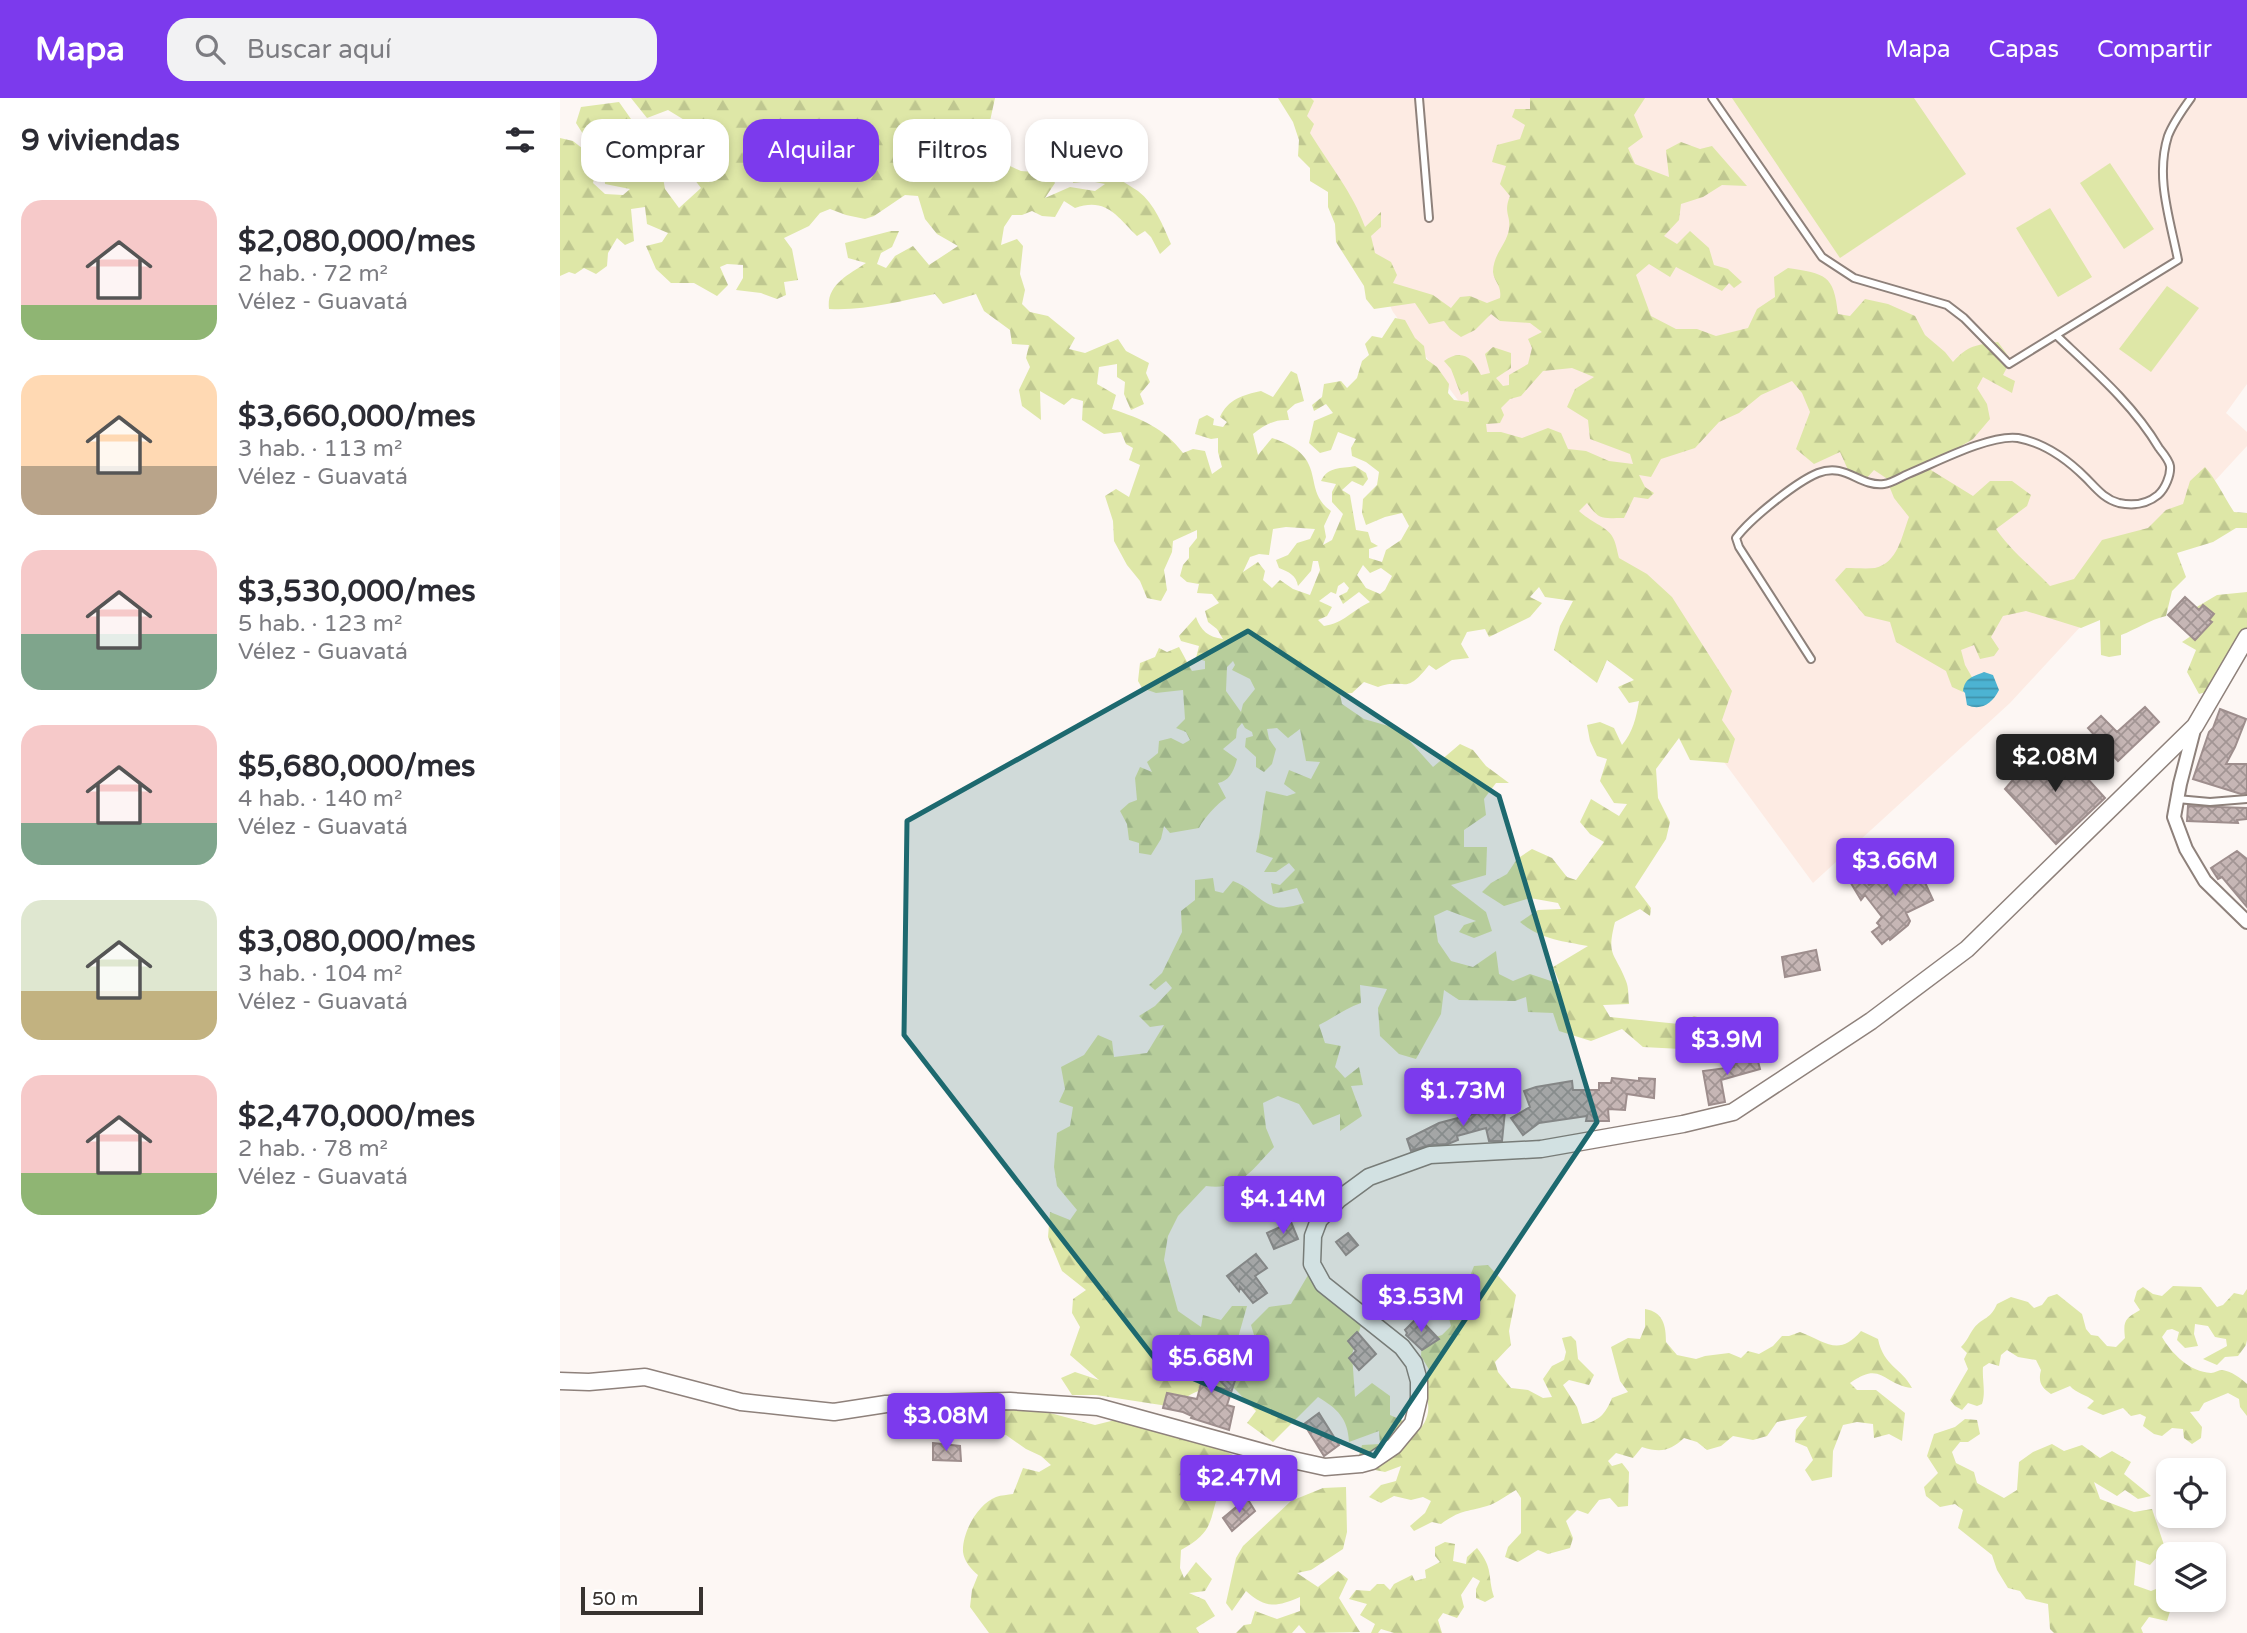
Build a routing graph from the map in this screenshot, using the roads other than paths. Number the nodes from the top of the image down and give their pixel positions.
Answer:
1 (1419, 98) edge
2 (1712, 98) edge
3 (2191, 98) edge
4 (1429, 218) dead end
5 (2056, 335) junction
6 (2247, 636) edge
7 (1811, 659) dead end
8 (2195, 726) junction
9 (2177, 799) junction
10 (2247, 799) edge
11 (2247, 922) edge
12 (560, 1381) edge

1 - 4 lane
2 - 5 lane
3 - 5 lane
5 - 7 lane
6 - 8 street
8 - 9 street
8 - 12 street
9 - 10 lane
9 - 11 street

